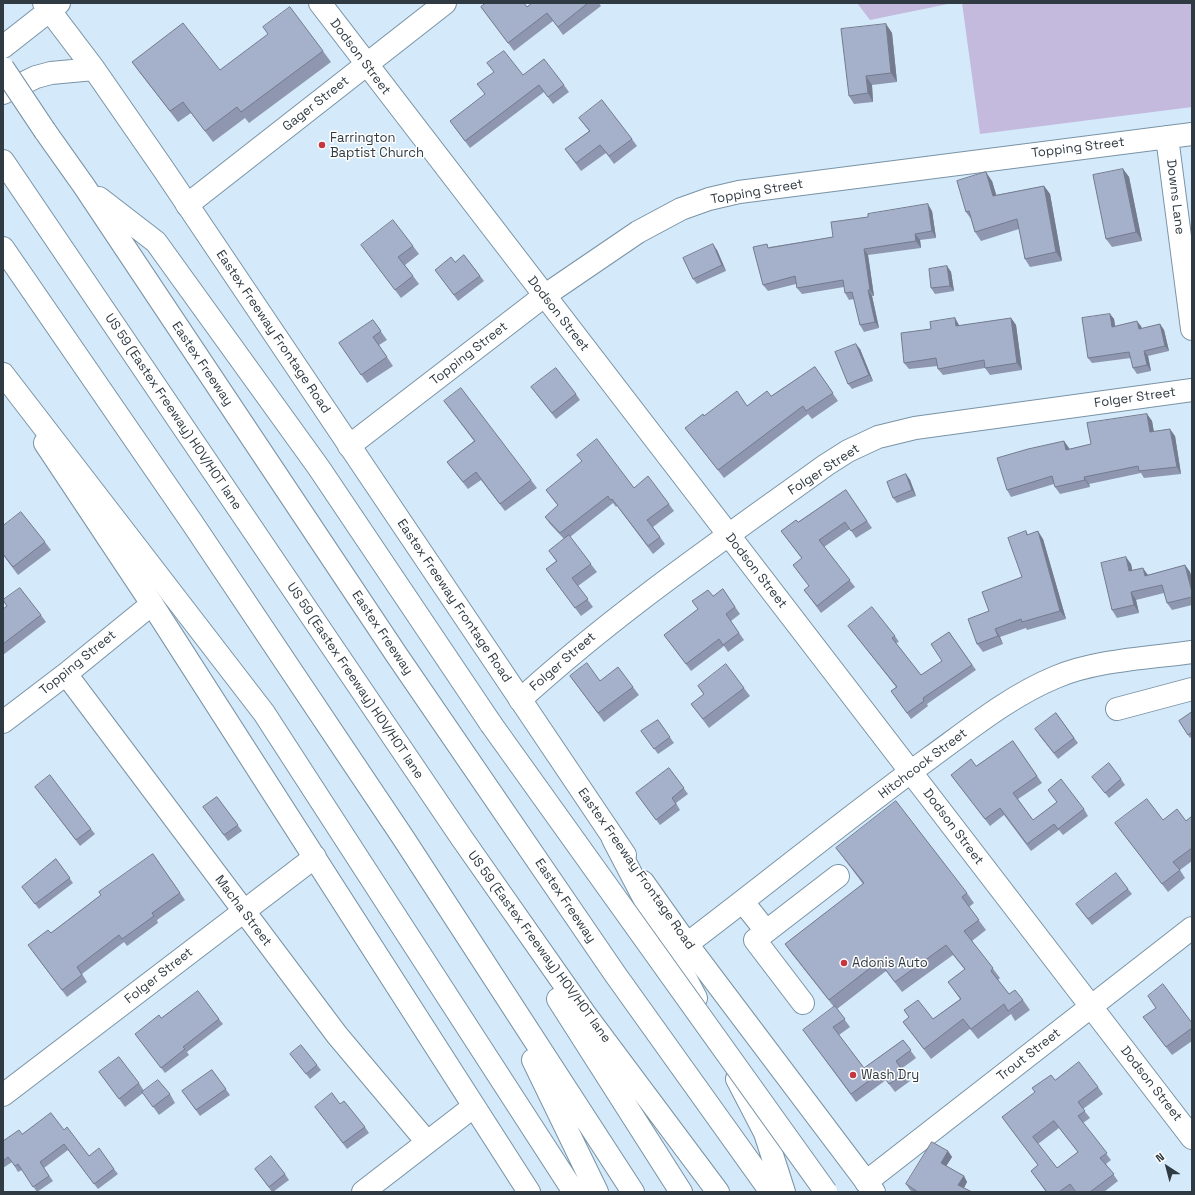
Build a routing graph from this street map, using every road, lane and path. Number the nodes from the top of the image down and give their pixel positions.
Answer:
1 (320, 3) edge
2 (445, 3) edge
3 (51, 5) edge
4 (3, 47) edge
5 (366, 65) junction
6 (3, 68) edge
7 (94, 70) junction
8 (3, 93) edge
9 (1192, 134) edge
10 (1167, 137) junction
11 (5, 164) edge
12 (84, 186) junction
13 (187, 205) junction
14 (3, 248) edge
15 (544, 296) junction
16 (1192, 329) edge
17 (3, 374) edge
18 (3, 380) edge
19 (1192, 390) edge
20 (349, 446) junction
21 (729, 535) junction
22 (152, 604) junction
23 (1192, 652) edge
24 (66, 674) junction
25 (1192, 689) edge
26 (520, 700) junction
27 (1117, 709) dead end
28 (3, 722) edge
29 (911, 772) junction
30 (461, 837) junction
31 (613, 838) junction
32 (315, 856) junction
33 (838, 876) dead end
34 (743, 902) junction
35 (243, 910) junction
36 (1192, 928) edge
37 (766, 931) junction
38 (687, 944) junction
39 (491, 974) junction
40 (803, 1003) dead end
41 (1090, 1006) junction
42 (585, 1014) junction
43 (601, 1067) junction
44 (3, 1095) edge
45 (473, 1106) junction
46 (1192, 1138) edge
47 (427, 1142) junction
48 (870, 1187) edge
49 (363, 1192) edge
50 (529, 1192) edge
51 (574, 1192) edge
52 (597, 1192) edge
53 (633, 1192) edge
54 (681, 1192) edge
55 (693, 1192) edge
56 (707, 1192) edge
57 (718, 1192) edge
58 (771, 1192) edge
59 (784, 1192) edge
60 (826, 1192) edge

1 - 5 main road, Dodson Street
2 - 5 main road, Gager Street
3 - 4 main road
3 - 7 main road, Eastex Freeway Frontage Road
5 - 13 main road, Gager Street
5 - 15 main road, Dodson Street
6 - 12 main road, Eastex Freeway, bridge
7 - 8 main road
7 - 13 main road, Eastex Freeway Frontage Road
9 - 10 main road, Topping Street
10 - 15 main road, Topping Street
10 - 16 main road, Downs Lane
11 - 30 main road, US 59 (Eastex Freeway) HOV/HOT lane
12 - 58 main road, Eastex Freeway
12 - 60 main road, bridge
13 - 20 main road, Eastex Freeway Frontage Road
14 - 39 main road
15 - 20 main road, Topping Street
15 - 21 main road, Dodson Street
17 - 51 main road
18 - 22 main road
19 - 21 main road, Folger Street
20 - 26 main road, Eastex Freeway Frontage Road
21 - 26 main road, Folger Street
21 - 29 main road, Dodson Street
22 - 24 main road, Topping Street
22 - 32 main road
23 - 29 main road, Hitchcock Street
24 - 28 main road, Topping Street
24 - 35 main road, Macha Street
25 - 27 main road
26 - 31 main road, Eastex Freeway Frontage Road
29 - 34 main road, Hitchcock Street
29 - 41 main road, Dodson Street
30 - 42 main road, US 59 (Eastex Freeway) HOV/HOT lane
30 - 43 main road
31 - 38 main road, Eastex Freeway Frontage Road
31 - 59 main road
32 - 35 main road, Folger Street
32 - 45 main road
33 - 37 main road
34 - 37 main road
34 - 38 main road, Hitchcock Street
35 - 44 main road, Folger Street
35 - 47 main road, Macha Street
36 - 41 main road, Trout Street
37 - 40 main road
38 - 48 main road, Eastex Freeway Frontage Road
39 - 52 main road
39 - 53 main road
41 - 46 main road, Dodson Street
41 - 48 main road, Trout Street
42 - 56 main road
42 - 57 main road, US 59 (Eastex Freeway) HOV/HOT lane
43 - 54 main road
43 - 55 main road
45 - 47 main road
45 - 50 main road
47 - 49 main road

